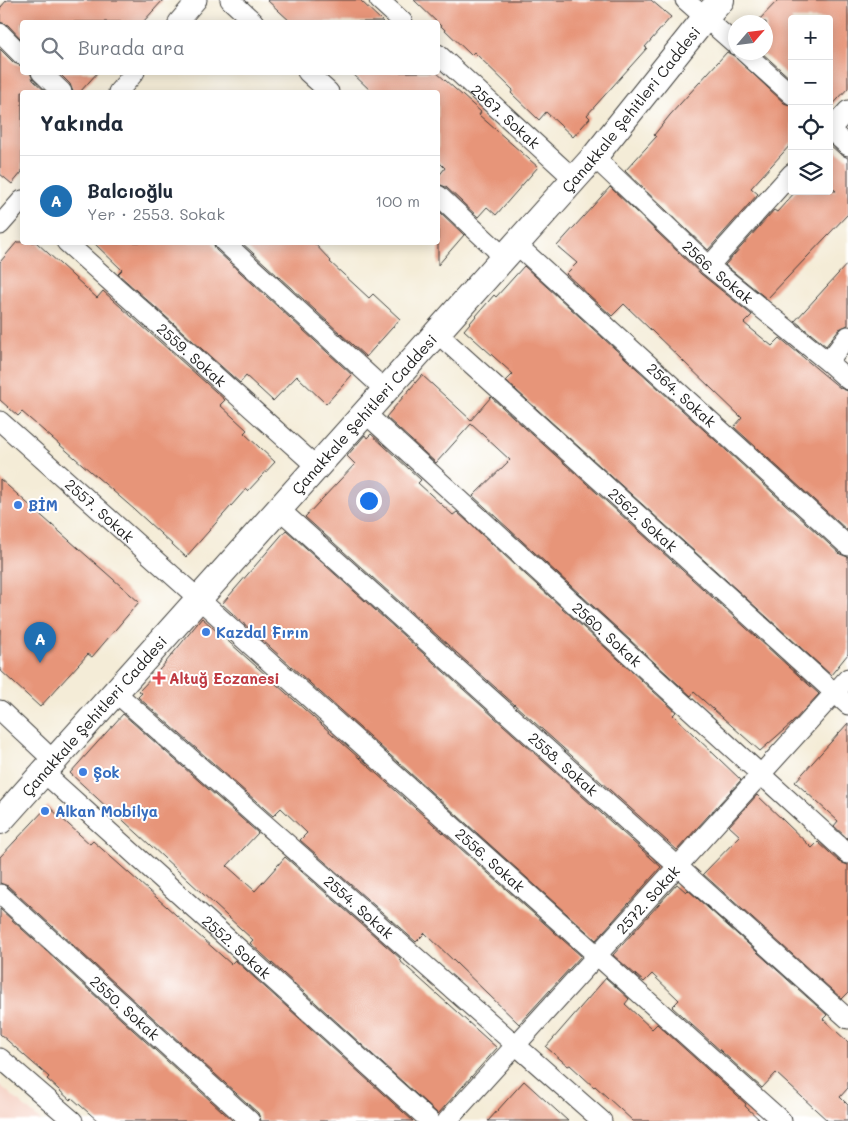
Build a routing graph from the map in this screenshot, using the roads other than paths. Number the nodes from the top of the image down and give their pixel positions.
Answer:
1 (197, 0) edge
2 (230, 0) edge
3 (379, 0) edge
4 (685, 0) edge
5 (713, 9) edge
6 (180, 20) edge
7 (252, 20) edge
8 (401, 20) edge
9 (728, 32) edge
10 (0, 33) edge
11 (20, 53) edge
12 (440, 56) edge
13 (753, 60) edge
14 (44, 75) edge
15 (132, 75) edge
16 (310, 75) edge
17 (60, 90) edge
18 (120, 90) edge
19 (326, 90) edge
20 (788, 92) edge
21 (848, 110) edge
22 (833, 126) edge
23 (833, 133) edge
24 (848, 146) edge
25 (594, 157) junction
26 (788, 177) edge
27 (574, 179) junction
28 (440, 197) edge
29 (20, 204) edge
30 (0, 225) edge
31 (69, 245) edge
32 (227, 245) edge
33 (510, 250) junction
34 (709, 266) junction
35 (436, 333) junction
36 (848, 336) edge
37 (828, 362) junction
38 (848, 380) edge
39 (385, 390) junction
40 (365, 413) junction
41 (0, 421) edge
42 (317, 467) junction
43 (279, 508) junction
44 (848, 546) edge
45 (198, 599) junction
46 (848, 678) edge
47 (115, 692) junction
48 (841, 699) edge
49 (0, 710) edge
50 (48, 766) junction
51 (761, 775) junction
52 (0, 820) edge
53 (848, 854) edge
54 (677, 866) junction
55 (0, 894) edge
56 (597, 956) junction
57 (848, 1019) edge
58 (516, 1045) junction
59 (0, 1058) edge
60 (73, 1121) edge
61 (250, 1121) edge
62 (430, 1121) edge
63 (447, 1121) edge
64 (602, 1121) edge
65 (782, 1121) edge

1 - 6 street
2 - 7 street
3 - 8 street
4 - 5 street
5 - 9 street
5 - 25 main road, Çanakkale Şehitleri Caddesi
10 - 11 street
12 - 27 street, 2567. Sokak
13 - 20 street
14 - 17 street
15 - 18 street
16 - 19 street
21 - 22 street
23 - 24 street
25 - 27 main road, Çanakkale Şehitleri Caddesi
25 - 34 street, 2566. Sokak
26 - 34 street
27 - 33 main road, Çanakkale Şehitleri Caddesi
28 - 33 street, 2564. Sokak
29 - 30 street
31 - 42 street, 2559. Sokak
32 - 39 street
33 - 35 main road, Çanakkale Şehitleri Caddesi
33 - 44 street, 2564. Sokak
34 - 37 street, 2566. Sokak
35 - 39 main road, Çanakkale Şehitleri Caddesi
35 - 48 street, 2562. Sokak
36 - 37 street
37 - 38 street, 2566. Sokak
39 - 40 main road, Çanakkale Şehitleri Caddesi
40 - 42 main road, Çanakkale Şehitleri Caddesi
40 - 51 street, 2560. Sokak
41 - 45 street, 2557. Sokak
42 - 43 main road, Çanakkale Şehitleri Caddesi
43 - 45 main road, Çanakkale Şehitleri Caddesi
43 - 54 street, 2558. Sokak
45 - 47 main road, Çanakkale Şehitleri Caddesi
45 - 56 street, 2556. Sokak
46 - 48 street, 2572. Sokak
47 - 50 main road, Çanakkale Şehitleri Caddesi
47 - 58 street, 2554. Sokak
48 - 51 street, 2572. Sokak
49 - 50 street, 2552. Sokak
50 - 52 main road, Çanakkale Şehitleri Caddesi
50 - 62 street, 2552. Sokak
51 - 53 street, 2560. Sokak
51 - 54 street, 2572. Sokak
54 - 56 street, 2572. Sokak
54 - 57 street, 2558. Sokak
55 - 61 street, 2550. Sokak
56 - 58 street, 2572. Sokak
56 - 65 street, 2556. Sokak
58 - 63 street, 2572. Sokak
58 - 64 street, 2554. Sokak
59 - 60 street

